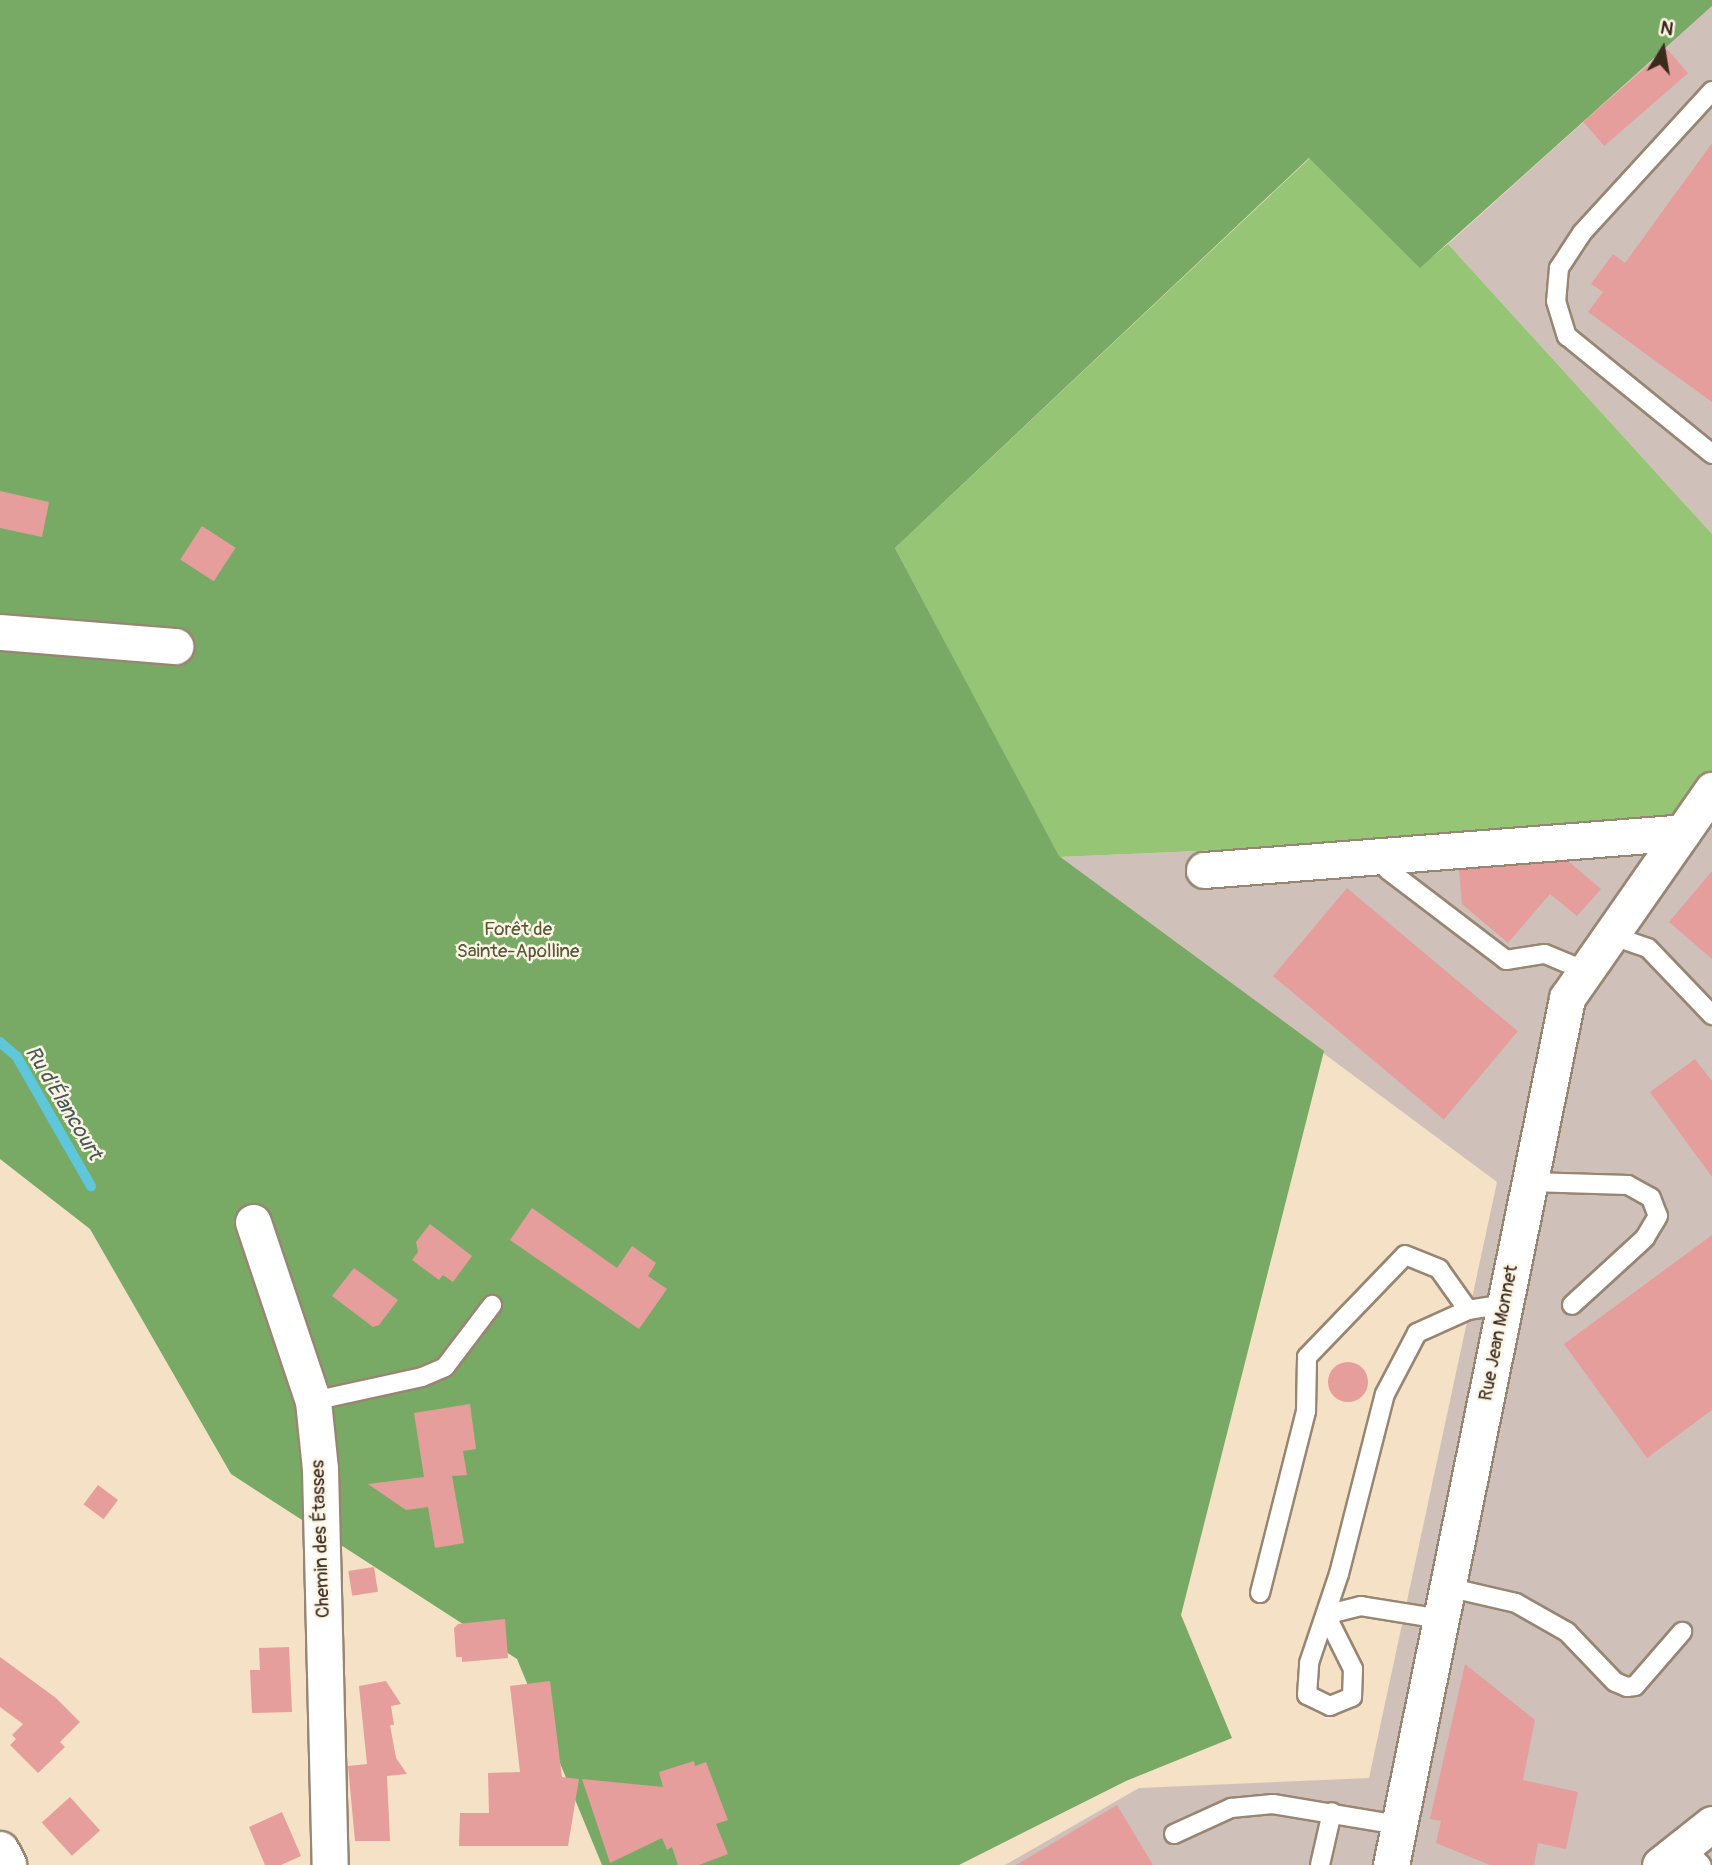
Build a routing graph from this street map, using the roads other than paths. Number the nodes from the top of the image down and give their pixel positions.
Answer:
1 (1712, 91) edge
2 (1712, 454) edge
3 (0, 632) edge
4 (175, 646) dead end
5 (1712, 790) edge
6 (1682, 832) junction
7 (1204, 870) dead end
8 (1388, 870) dead end
9 (1610, 935) junction
10 (1586, 971) junction
11 (1712, 1015) edge
12 (1530, 1182) junction
13 (253, 1222) dead end
14 (1505, 1304) junction
15 (492, 1305) dead end
16 (1572, 1305) dead end
17 (1468, 1310) junction
18 (313, 1401) junction
19 (1261, 1593) dead end
20 (1444, 1603) junction
21 (1326, 1615) junction
22 (1682, 1632) dead end
23 (1332, 1812) junction
24 (1712, 1824) edge
25 (1399, 1825) junction
26 (1174, 1834) dead end
27 (0, 1851) edge
28 (1682, 1859) edge
29 (7, 1865) edge
30 (330, 1865) edge
31 (1320, 1865) edge
32 (1391, 1865) edge

1 - 2 lane
3 - 4 street
5 - 6 street, Rue Jean Monnet
6 - 7 street
6 - 9 street, Rue Jean Monnet
8 - 10 lane
9 - 10 street, Rue Jean Monnet
9 - 11 lane
10 - 12 street, Rue Jean Monnet
12 - 14 street, Rue Jean Monnet
12 - 16 lane
13 - 18 street, Chemin des Étasses
14 - 17 lane
14 - 20 street, Rue Jean Monnet
15 - 18 lane
17 - 19 lane
17 - 21 lane
18 - 30 street, Chemin des Étasses
20 - 21 lane
20 - 22 lane
20 - 25 street, Rue Jean Monnet
21 - 21 lane
23 - 25 lane
23 - 26 lane
23 - 31 lane
24 - 28 street
25 - 32 street, Rue Jean Monnet
27 - 29 main road

